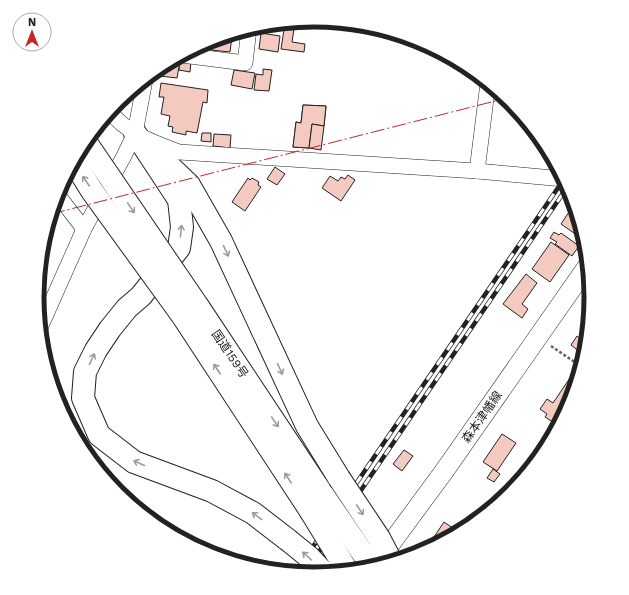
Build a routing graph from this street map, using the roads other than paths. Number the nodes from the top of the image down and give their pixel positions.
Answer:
1 (248, 35) edge
2 (192, 56) edge
3 (143, 88) edge
4 (487, 89) edge
5 (113, 116) edge
6 (135, 133) junction
7 (90, 147) edge
8 (77, 167) edge
9 (477, 171) junction
10 (557, 178) edge
11 (62, 201) edge
12 (84, 228) junction
13 (584, 272) edge
14 (191, 312) junction
15 (45, 316) edge
16 (317, 502) junction
17 (390, 558) edge
18 (377, 561) edge
19 (368, 563) edge
20 (345, 566) edge
21 (319, 568) edge

1 - 2 street
3 - 6 street
4 - 9 street
5 - 6 street
6 - 9 street
6 - 12 street
6 -> 17 highway, bridge
21 -> 6 highway, bridge
7 -> 14 highway, 国道159号, bridge
14 -> 8 highway, 国道159号, bridge
9 - 10 street
11 - 12 street
12 - 15 street
13 - 18 main road, 森本津幡線
14 - 16 highway, 国道159号
16 - 19 highway, 国道159号, bridge
16 - 20 highway, 国道159号, bridge

